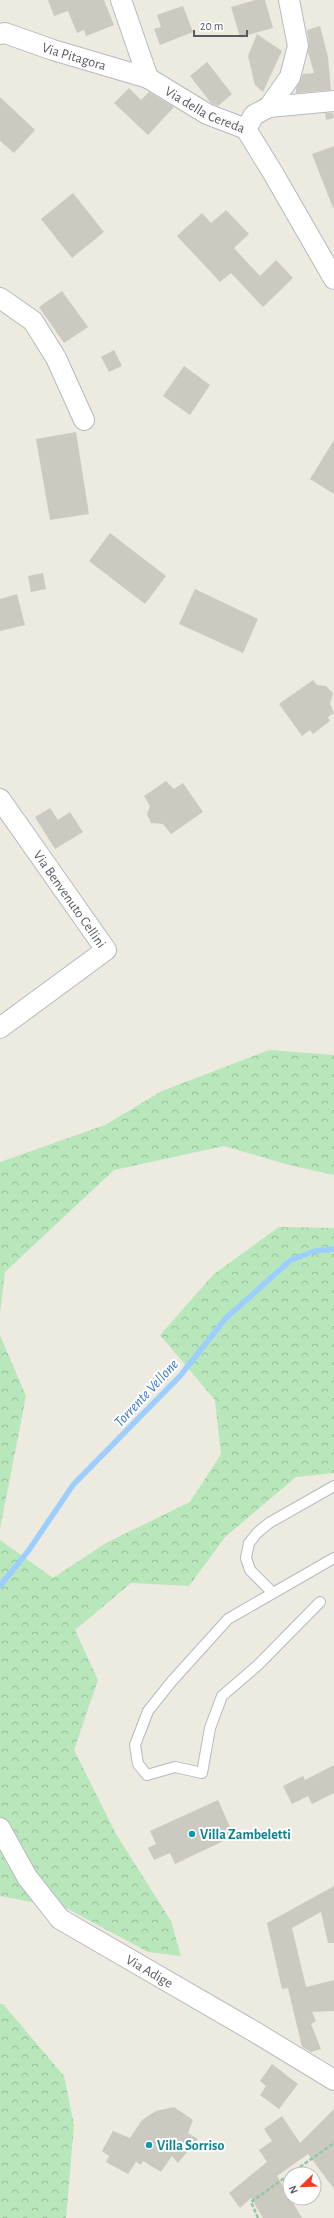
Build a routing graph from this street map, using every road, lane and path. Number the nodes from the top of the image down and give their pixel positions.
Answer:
1 (121, 0) edge
2 (289, 0) edge
3 (0, 34) edge
4 (148, 78) junction
5 (334, 101) edge
6 (269, 107) junction
7 (246, 129) junction
8 (334, 279) edge
9 (0, 298) edge
10 (84, 420) dead end
11 (0, 798) edge
12 (0, 1028) edge
13 (334, 1486) edge
14 (334, 1558) edge
15 (272, 1592) junction
16 (320, 1602) dead end
17 (0, 1828) edge
18 (334, 2080) edge
19 (334, 2143) edge
20 (301, 2166) edge
21 (282, 2180) edge
22 (258, 2218) edge

1 - 4 street, Via della Cereda
2 - 6 street
3 - 4 street, Via Pitagora
4 - 7 street, Via della Cereda
5 - 6 street
6 - 7 street
7 - 8 street, Via della Cereda
9 - 10 street
11 - 12 street, Via Benvenuto Cellini
13 - 15 lane
14 - 15 lane
15 - 16 lane
17 - 18 street, Via Adige
19 - 20 path
21 - 22 path

